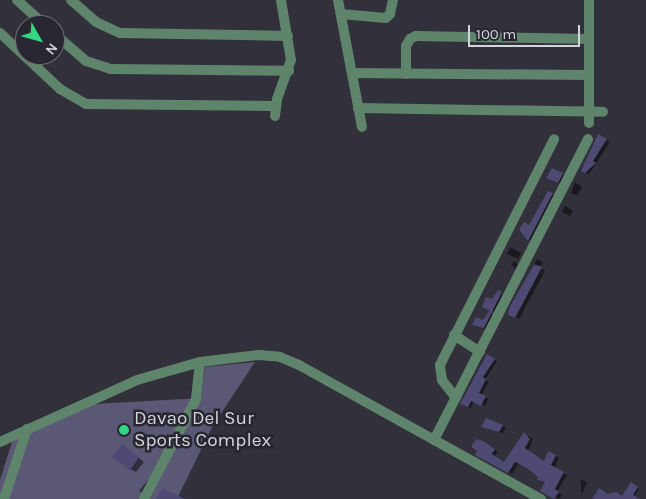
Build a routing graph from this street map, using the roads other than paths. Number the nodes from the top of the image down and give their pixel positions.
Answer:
1 (17, 0) edge
2 (71, 0) edge
3 (281, 0) edge
4 (338, 0) edge
5 (393, 0) edge
6 (589, 0) edge
7 (341, 14) junction
8 (34, 15) edge
9 (0, 33) edge
10 (288, 36) junction
11 (589, 39) junction
12 (65, 43) edge
13 (289, 71) junction
14 (352, 73) junction
15 (406, 74) junction
16 (589, 75) junction
17 (358, 108) junction
18 (589, 112) junction
19 (603, 112) dead end
20 (589, 123) dead end
21 (362, 126) dead end
22 (554, 139) dead end
23 (588, 139) dead end
24 (454, 335) junction
25 (480, 352) junction
26 (200, 362) junction
27 (456, 398) junction
28 (27, 429) junction
29 (434, 440) junction
30 (0, 442) edge
31 (4, 499) edge
32 (144, 499) edge
33 (541, 499) edge

1 - 8 street
2 - 10 street
3 - 10 street
4 - 7 street
5 - 7 street
6 - 11 street
7 - 14 street
9 - 13 street
10 - 13 street
11 - 15 street
11 - 16 street
12 - 13 street
14 - 15 street
14 - 17 street
15 - 16 street
16 - 18 street
17 - 18 street
17 - 21 street
18 - 19 street
18 - 20 street
22 - 24 street
23 - 25 street
24 - 25 street
24 - 27 street
25 - 27 street
26 - 28 street
26 - 29 street
26 - 32 street
27 - 29 street
28 - 30 street
28 - 31 street
29 - 33 street

